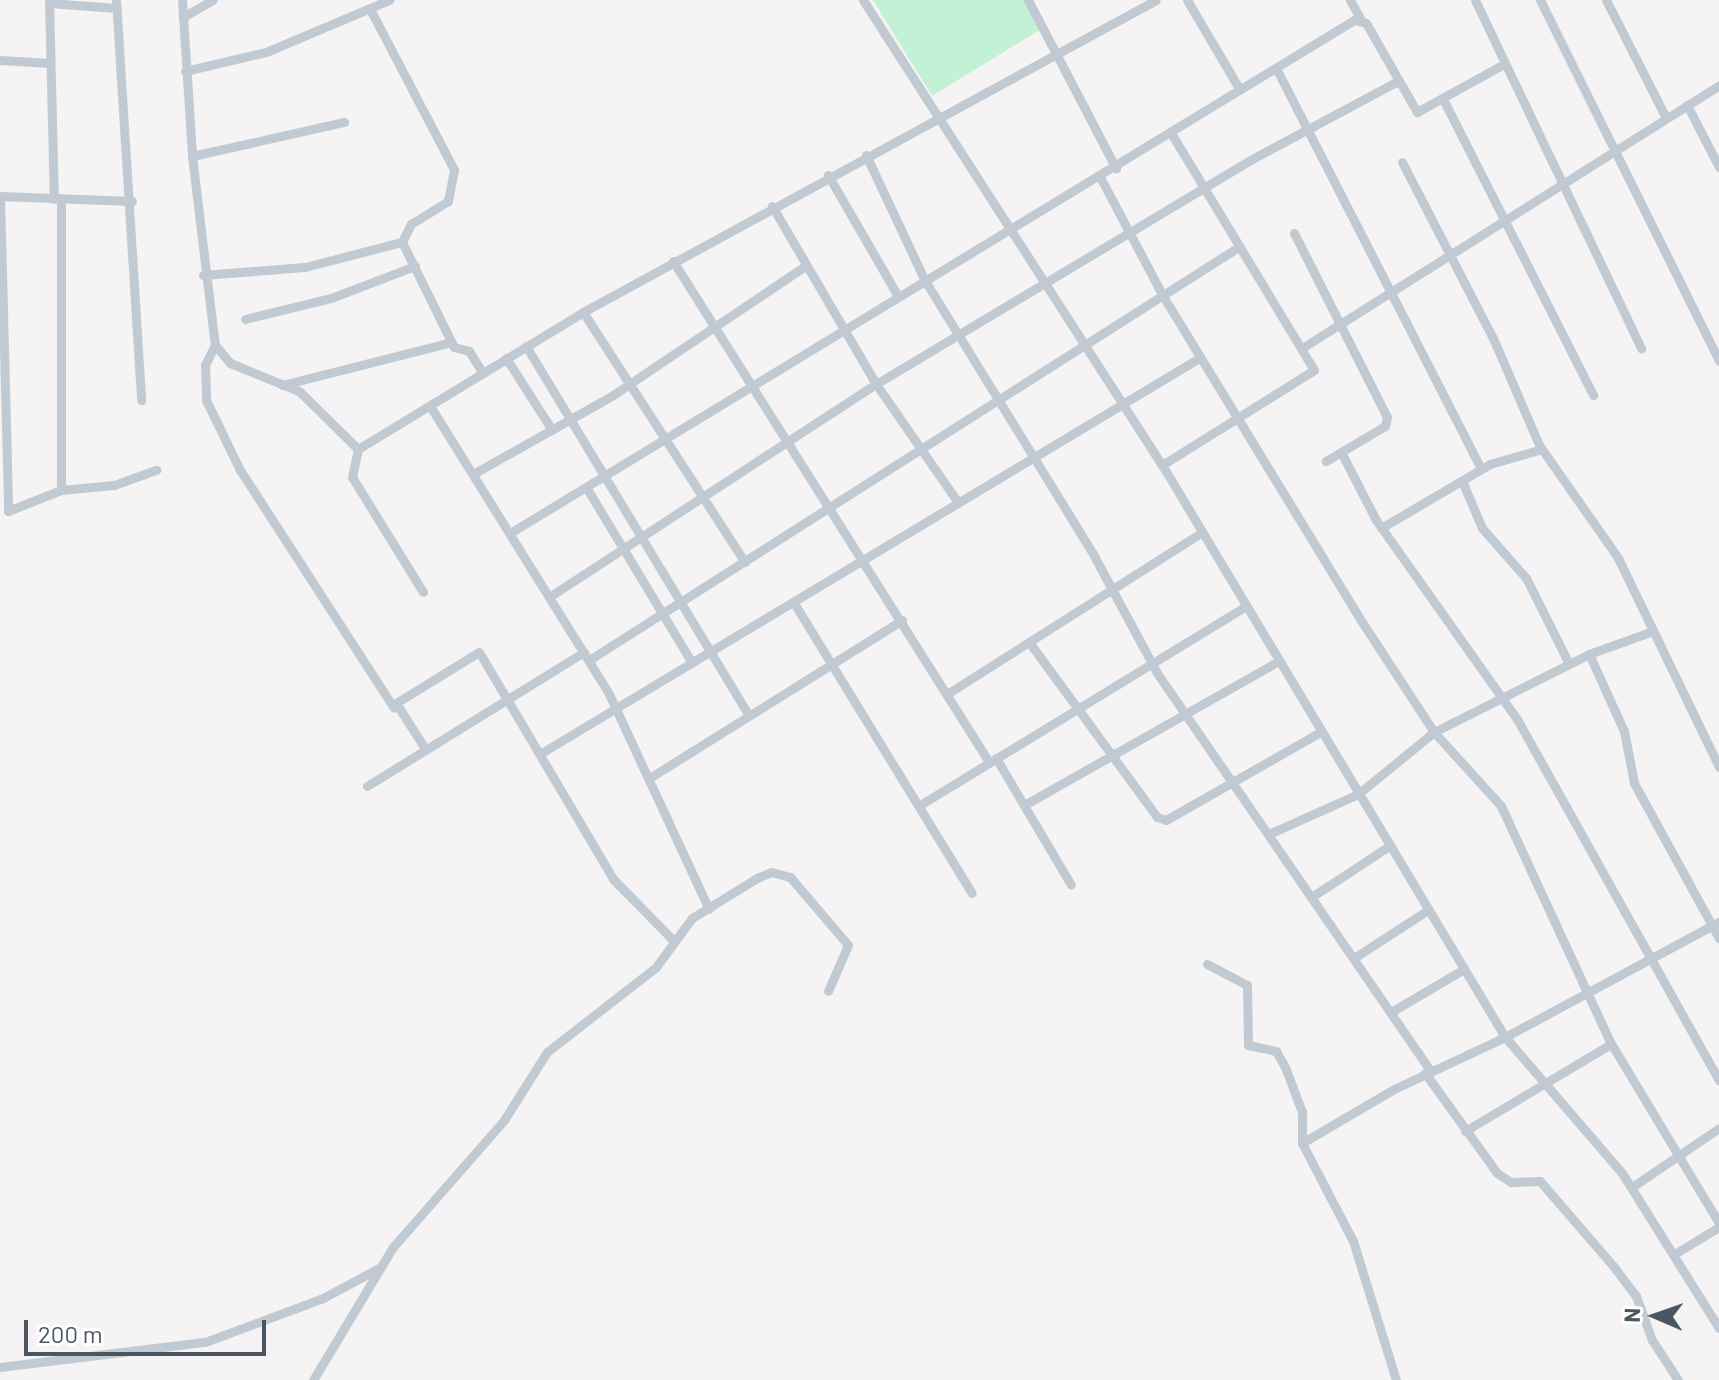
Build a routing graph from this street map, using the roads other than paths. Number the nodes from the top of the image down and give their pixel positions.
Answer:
1 (182, 0) edge
2 (212, 0) edge
3 (389, 0) edge
4 (863, 0) edge
5 (1028, 0) edge
6 (1156, 0) edge
7 (1187, 0) edge
8 (1350, 0) edge
9 (1475, 0) edge
10 (1540, 0) edge
11 (1606, 0) edge
12 (49, 2) edge
13 (116, 4) edge
14 (370, 9) junction
15 (183, 17) junction
16 (1360, 18) junction
17 (1058, 56) junction
18 (0, 60) edge
19 (49, 63) junction
20 (1504, 64) junction
21 (1276, 68) junction
22 (185, 71) junction
23 (1398, 81) junction
24 (1719, 85) edge
25 (1240, 90) junction
26 (1443, 99) junction
27 (1687, 105) junction
28 (1666, 118) junction
29 (940, 121) junction
30 (344, 122) dead end
31 (1309, 127) junction
32 (1171, 133) junction
33 (1615, 150) junction
34 (866, 155) junction
35 (192, 156) junction
36 (1402, 162) dead end
37 (1719, 167) edge
38 (1116, 168) junction
39 (828, 175) junction
40 (1100, 177) junction
41 (1560, 183) junction
42 (1205, 188) junction
43 (0, 196) edge
44 (58, 199) junction
45 (132, 201) junction
46 (772, 206) junction
47 (1503, 220) junction
48 (1012, 231) junction
49 (1129, 232) junction
50 (1294, 233) dead end
51 (402, 242) junction
52 (1240, 246) junction
53 (1447, 252) junction
54 (673, 261) junction
55 (415, 266) junction
56 (805, 266) junction
57 (203, 275) junction
58 (924, 279) junction
59 (1045, 282) junction
60 (1393, 290) junction
61 (898, 296) junction
62 (1163, 296) junction
63 (583, 312) junction
64 (245, 319) dead end
65 (1339, 324) junction
66 (716, 325) junction
67 (844, 330) junction
68 (958, 337) junction
69 (452, 342) junction
70 (215, 345) junction
71 (526, 346) junction
72 (1086, 346) junction
73 (1302, 348) junction
74 (1641, 348) dead end
75 (1201, 357) junction
76 (506, 358) junction
77 (1719, 361) edge
78 (483, 373) junction
79 (633, 381) junction
80 (755, 383) junction
81 (876, 384) junction
82 (282, 385) junction
83 (1593, 395) dead end
84 (141, 400) dead end
85 (998, 404) junction
86 (1122, 405) junction
87 (430, 406) junction
88 (1240, 418) junction
89 (570, 420) junction
90 (552, 430) junction
91 (668, 437) junction
92 (789, 441) junction
93 (358, 449) junction
94 (1542, 449) junction
95 (920, 451) junction
96 (1341, 452) junction
97 (1033, 457) junction
98 (1326, 461) dead end
99 (1162, 465) junction
100 (1481, 468) junction
101 (156, 470) dead end
102 (473, 474) junction
103 (603, 477) junction
104 (1462, 481) junction
105 (586, 487) junction
106 (61, 490) junction
107 (705, 496) junction
108 (957, 501) junction
109 (831, 507) junction
110 (1381, 528) junction
111 (1202, 532) junction
112 (510, 533) junction
113 (641, 536) junction
114 (624, 548) junction
115 (865, 559) junction
116 (745, 562) junction
117 (1112, 589) junction
118 (423, 592) dead end
119 (549, 597) junction
120 (682, 602) junction
121 (794, 603) junction
122 (1246, 606) junction
123 (663, 614) junction
124 (902, 620) junction
125 (1653, 631) junction
126 (1029, 642) junction
127 (710, 653) junction
128 (1589, 654) junction
129 (586, 656) junction
130 (1279, 661) junction
131 (692, 663) junction
132 (1569, 664) junction
133 (1152, 665) junction
134 (829, 666) junction
135 (947, 694) junction
136 (507, 696) junction
137 (1501, 697) junction
138 (615, 707) junction
139 (394, 708) junction
140 (1079, 708) junction
141 (747, 713) junction
142 (1187, 718) junction
143 (1320, 732) junction
144 (1434, 732) junction
145 (424, 747) junction
146 (543, 752) junction
147 (1114, 756) junction
148 (992, 760) junction
149 (1719, 767) edge
150 (651, 777) junction
151 (1235, 784) junction
152 (367, 786) dead end
153 (1358, 794) junction
154 (1026, 804) junction
155 (920, 805) junction
156 (1269, 834) junction
157 (1389, 846) junction
158 (1071, 885) dead end
159 (972, 893) dead end
160 (1313, 896) junction
161 (709, 909) junction
162 (1428, 910) junction
163 (1716, 924) edge
164 (1719, 938) edge
165 (672, 939) junction
166 (1354, 958) junction
167 (1655, 959) junction
168 (1207, 964) dead end
169 (1464, 969) junction
170 (828, 991) dead end
171 (1587, 998) junction
172 (1391, 1012) junction
173 (1505, 1037) junction
174 (1611, 1044) junction
175 (1428, 1072) junction
176 (1719, 1080) edge
177 (1546, 1082) junction
178 (1719, 1128) edge
179 (1465, 1131) junction
180 (1302, 1143) junction
181 (1679, 1153) junction
182 (1632, 1187) junction
183 (1719, 1225) edge
184 (1676, 1253) junction
185 (379, 1268) junction
186 (1719, 1328) edge
187 (0, 1367) edge
188 (1676, 1379) edge
189 (313, 1380) edge
190 (1396, 1380) edge

1 - 15 street
2 - 15 street
3 - 14 street
4 - 29 street
5 - 17 street
6 - 17 street
7 - 25 street
8 - 16 street
9 - 20 street
10 - 33 street
11 - 28 street
12 - 13 street
12 - 19 street
13 - 45 street
14 - 22 street
14 - 51 street
15 - 22 street
16 - 21 street
16 - 23 street
17 - 29 street
17 - 38 street
18 - 19 street
19 - 44 street
20 - 26 street
20 - 41 street
21 - 25 street
21 - 31 street
22 - 35 street
23 - 26 street
23 - 31 street
24 - 27 street
25 - 32 street
26 - 47 street
27 - 28 street
27 - 37 street
28 - 33 street
29 - 34 street
29 - 48 street
30 - 35 street
31 - 42 street
31 - 60 street
32 - 38 street
32 - 42 street
33 - 41 street
33 - 77 street
34 - 39 street
34 - 58 street
35 - 57 street
36 - 53 street
38 - 40 street
39 - 46 street
39 - 61 street
40 - 48 street
40 - 49 street
41 - 47 street
41 - 74 street
42 - 49 street
42 - 52 street
43 - 44 street
43 - 106 street
44 - 45 street
44 - 106 street
45 - 84 street
46 - 54 street
46 - 56 street
47 - 53 street
47 - 83 street
48 - 58 street
48 - 59 street
49 - 59 street
49 - 62 street
50 - 65 street
51 - 55 street
51 - 57 street
52 - 62 street
52 - 73 street
53 - 60 street
53 - 94 street
54 - 63 street
54 - 66 street
55 - 64 street
55 - 69 street
56 - 66 street
56 - 67 street
57 - 70 street
58 - 61 street
58 - 68 street
59 - 68 street
59 - 72 street
60 - 65 street
60 - 100 street
61 - 67 street
62 - 72 street
62 - 75 street
63 - 71 street
63 - 79 street
65 - 73 street
65 - 96 street
66 - 79 street
66 - 80 street
67 - 80 street
67 - 81 street
68 - 81 street
68 - 85 street
69 - 78 street
69 - 82 street
70 - 82 street
70 - 139 street
71 - 76 street
71 - 89 street
72 - 85 street
72 - 86 street
73 - 88 street
75 - 86 street
75 - 88 street
76 - 78 street
76 - 90 street
78 - 87 street
79 - 89 street
79 - 91 street
80 - 91 street
80 - 92 street
81 - 92 street
81 - 95 street
82 - 93 street
85 - 95 street
85 - 97 street
86 - 97 street
86 - 99 street
87 - 93 street
87 - 102 street
88 - 99 street
88 - 144 street
89 - 90 street
89 - 103 street
90 - 102 street
91 - 103 street
91 - 107 street
92 - 107 street
92 - 109 street
93 - 118 street
94 - 100 street
94 - 125 street
95 - 108 street
95 - 109 street
96 - 98 street
96 - 110 street
97 - 108 street
97 - 117 street
99 - 111 street
100 - 104 street
101 - 106 street
102 - 112 street
103 - 105 street
103 - 113 street
104 - 110 street
104 - 132 street
105 - 112 street
105 - 114 street
107 - 113 street
107 - 116 street
108 - 115 street
109 - 115 street
109 - 116 street
110 - 137 street
111 - 117 street
111 - 122 street
112 - 119 street
113 - 114 street
113 - 120 street
114 - 119 street
114 - 123 street
115 - 121 street
115 - 124 street
116 - 120 street
117 - 126 street
117 - 133 street
119 - 129 street
120 - 123 street
120 - 127 street
121 - 127 street
121 - 134 street
122 - 130 street
122 - 133 street
123 - 129 street
123 - 131 street
124 - 134 street
124 - 135 street
125 - 128 street
125 - 149 street
126 - 135 street
126 - 140 street
127 - 131 street
127 - 141 street
128 - 132 street
128 - 163 street
129 - 136 street
129 - 138 street
130 - 142 street
130 - 143 street
131 - 138 street
132 - 137 street
133 - 140 street
133 - 142 street
134 - 141 street
134 - 155 street
135 - 148 street
136 - 139 street
136 - 145 street
136 - 146 street
137 - 144 street
137 - 167 street
138 - 146 street
138 - 150 street
139 - 145 street
140 - 147 street
140 - 148 street
141 - 150 street
142 - 147 street
142 - 151 street
143 - 151 street
143 - 153 street
144 - 153 street
144 - 171 street
145 - 152 street
146 - 165 street
147 - 151 street
147 - 154 street
148 - 154 street
148 - 155 street
150 - 161 street
151 - 156 street
153 - 156 street
153 - 157 street
154 - 158 street
155 - 159 street
156 - 160 street
157 - 160 street
157 - 162 street
160 - 166 street
161 - 165 street
161 - 170 street
162 - 166 street
162 - 169 street
163 - 164 street
163 - 167 street
165 - 185 street
166 - 172 street
167 - 171 street
167 - 176 street
168 - 180 street
169 - 172 street
169 - 173 street
171 - 173 street
171 - 174 street
172 - 175 street
173 - 175 street
173 - 177 street
174 - 177 street
174 - 181 street
175 - 179 street
175 - 180 street
177 - 179 street
177 - 182 street
178 - 181 street
179 - 188 street
180 - 190 street
181 - 182 street
181 - 183 street
182 - 184 street
183 - 184 street
184 - 186 street
185 - 187 street
185 - 189 street

